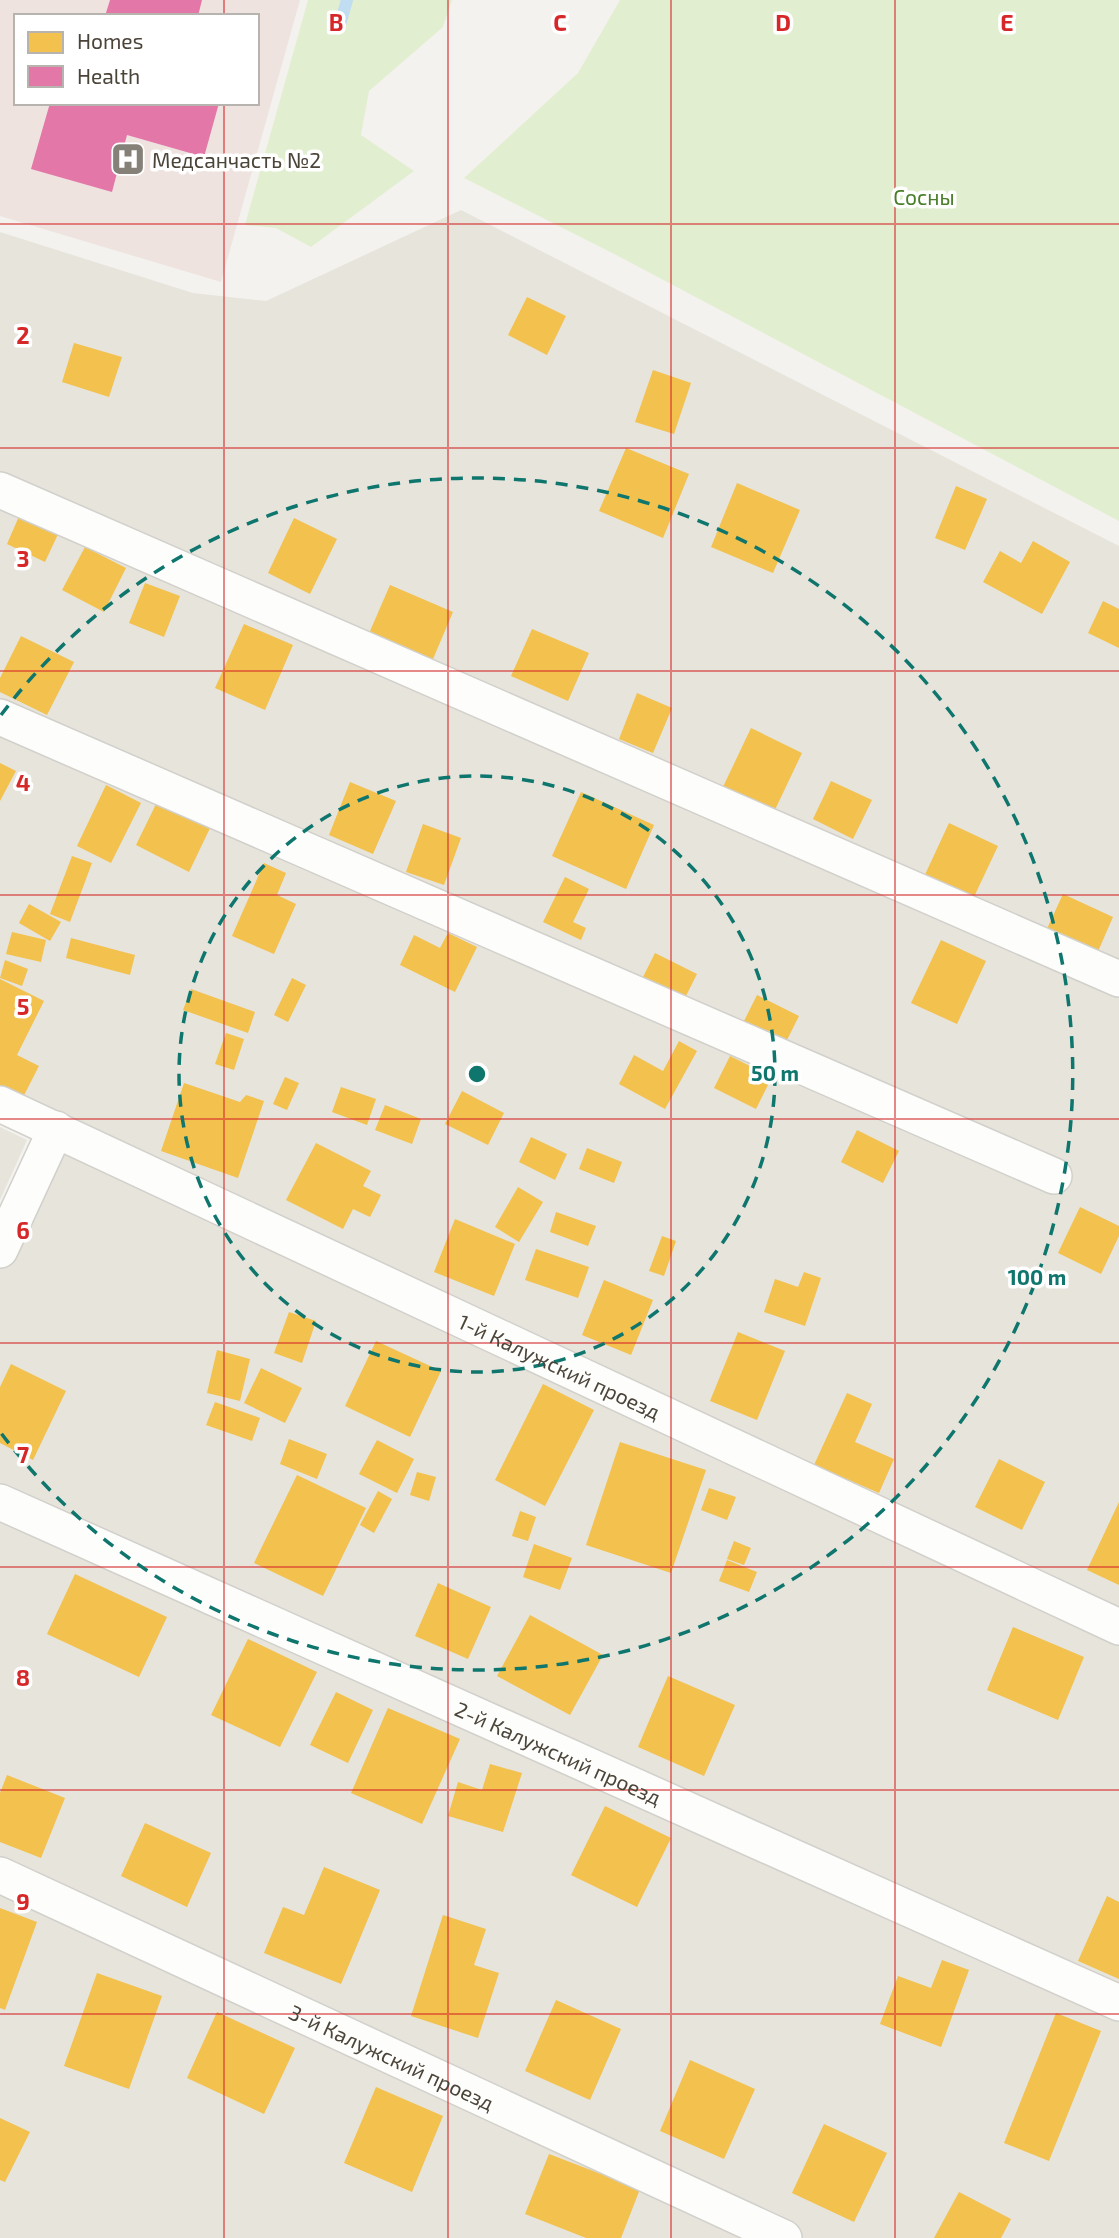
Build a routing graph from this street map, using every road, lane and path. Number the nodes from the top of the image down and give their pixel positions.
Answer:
1 (0, 491) edge
2 (0, 717) edge
3 (1119, 979) edge
4 (0, 1104) edge
5 (56, 1129) junction
6 (1054, 1176) dead end
7 (0, 1250) edge
8 (0, 1502) edge
9 (1119, 1627) edge
10 (0, 1875) edge
11 (1119, 2003) edge
12 (784, 2238) edge

1 - 3 street
2 - 6 street
4 - 5 street, 1-й Калужский проезд
5 - 7 street
5 - 9 street, 1-й Калужский проезд
8 - 11 street, 2-й Калужский проезд
10 - 12 street, 3-й Калужский проезд

